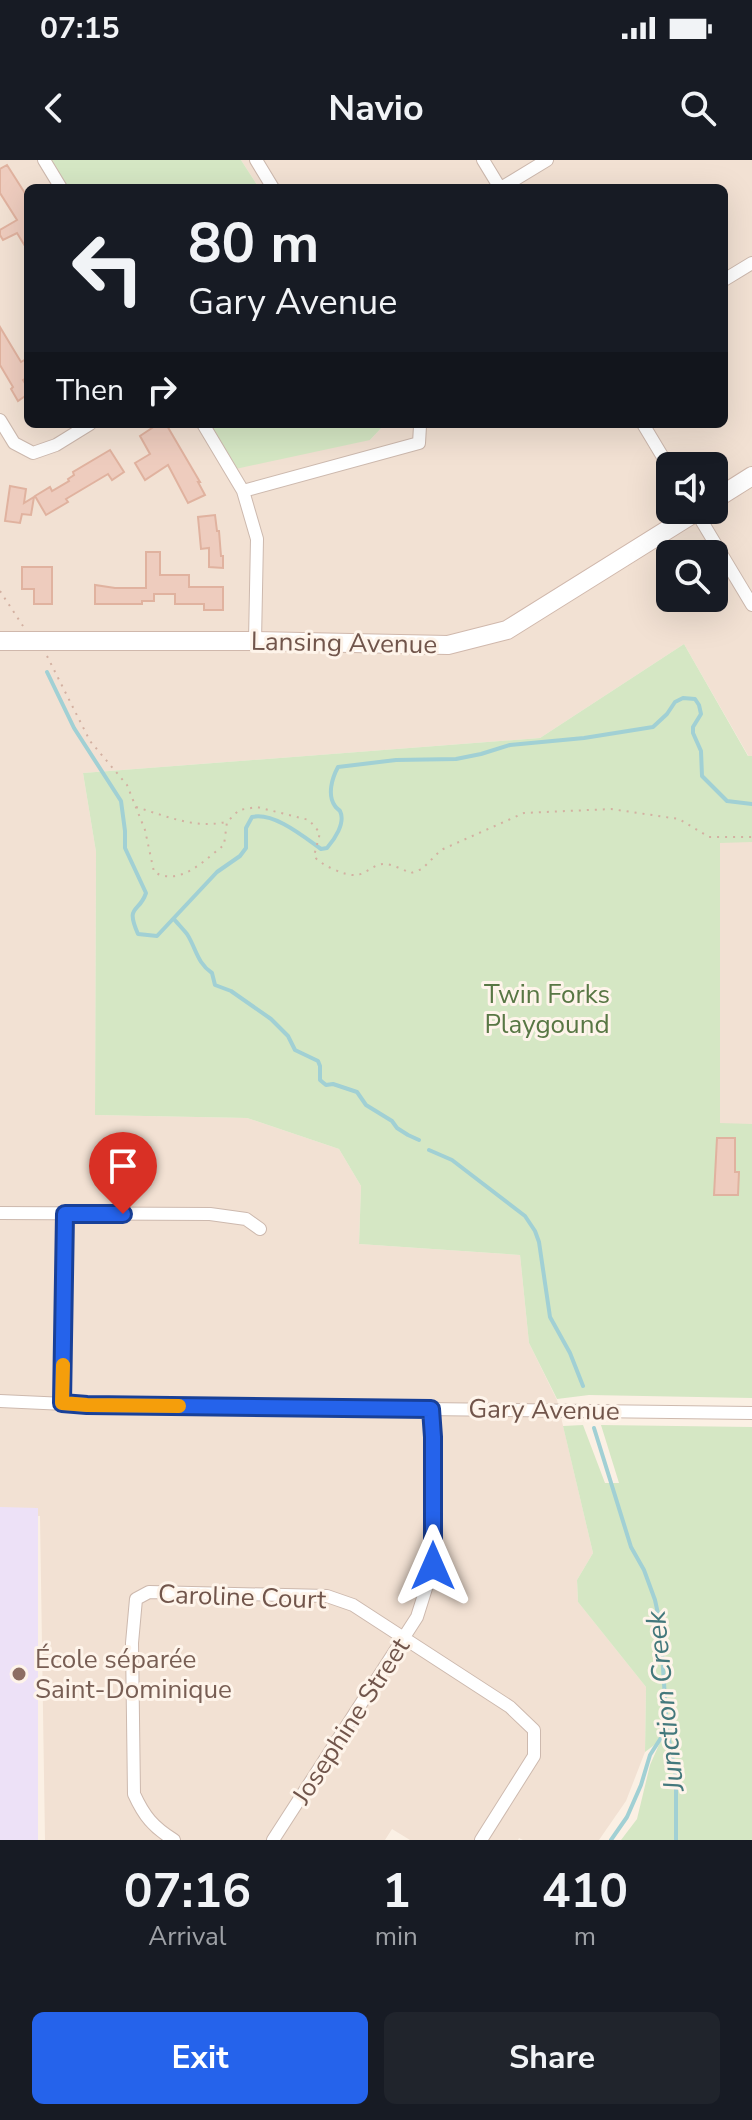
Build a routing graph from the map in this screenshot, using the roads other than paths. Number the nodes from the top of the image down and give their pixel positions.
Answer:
1 (44, 160) edge
2 (256, 160) edge
3 (483, 160) edge
4 (547, 160) edge
5 (59, 184) edge
6 (271, 184) edge
7 (498, 184) edge
8 (507, 184) edge
9 (752, 263) edge
10 (728, 278) edge
11 (0, 420) edge
12 (84, 428) edge
13 (205, 428) edge
14 (420, 428) edge
15 (645, 428) edge
16 (660, 452) edge
17 (752, 476) edge
18 (243, 491) junction
19 (728, 491) edge
20 (676, 524) edge
21 (705, 524) edge
22 (752, 605) edge
23 (0, 641) edge
24 (255, 641) junction
25 (0, 1213) edge
26 (65, 1214) junction
27 (260, 1229) dead end
28 (0, 1401) edge
29 (62, 1403) junction
30 (431, 1409) junction
31 (752, 1413) edge
32 (404, 1639) junction
33 (174, 1840) edge
34 (273, 1840) edge
35 (481, 1840) edge

1 - 5 street
2 - 6 street
3 - 7 street
4 - 8 street
9 - 10 street
11 - 12 street
13 - 18 street
14 - 18 street
15 - 16 street
17 - 19 street
18 - 24 street
20 - 24 street, Lansing Avenue
21 - 22 street
23 - 24 street, Lansing Avenue
25 - 26 street
26 - 27 street
26 - 29 street
28 - 29 street, Gary Avenue
29 - 30 street, Gary Avenue
30 - 31 street, Gary Avenue
30 - 32 street, Josephine Street
32 - 33 street, Caroline Court
32 - 34 street, Josephine Street
32 - 35 street

